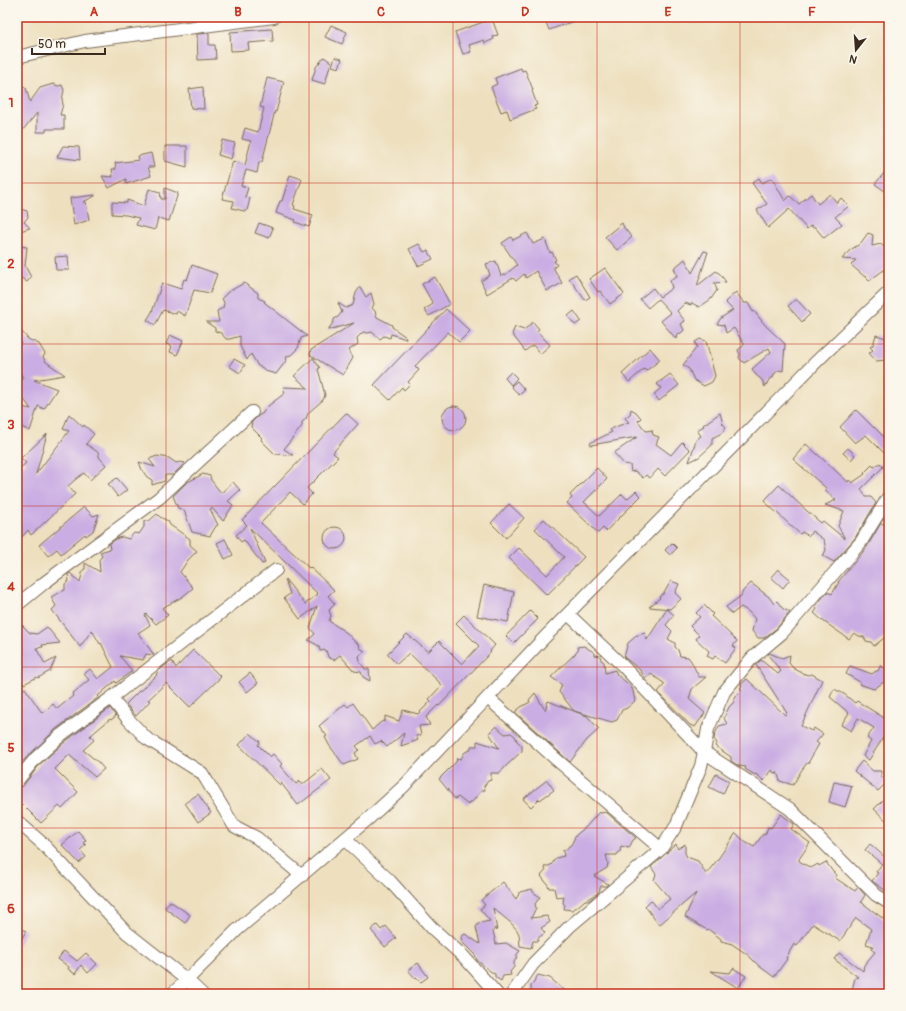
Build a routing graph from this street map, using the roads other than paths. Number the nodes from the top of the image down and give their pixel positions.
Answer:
1 (274, 17) edge
2 (17, 57) edge
3 (889, 292) edge
4 (252, 412) dead end
5 (888, 498) edge
6 (276, 570) dead end
7 (17, 605) edge
8 (568, 614) junction
9 (111, 698) junction
10 (488, 698) junction
11 (704, 752) junction
12 (17, 781) edge
13 (17, 821) edge
14 (345, 839) junction
15 (661, 849) junction
16 (302, 876) junction
17 (889, 902) edge
18 (187, 980) junction
19 (172, 994) edge
20 (202, 994) edge
21 (498, 994) edge
22 (512, 994) edge

1 - 2 street
3 - 8 street
4 - 7 street
5 - 11 street
6 - 9 street
8 - 10 street
8 - 11 street
9 - 12 street
9 - 16 street
10 - 14 street
10 - 15 street
11 - 15 street
11 - 17 street
13 - 18 street
14 - 16 street
14 - 21 street
15 - 22 street
16 - 18 street
18 - 19 street
18 - 20 street

